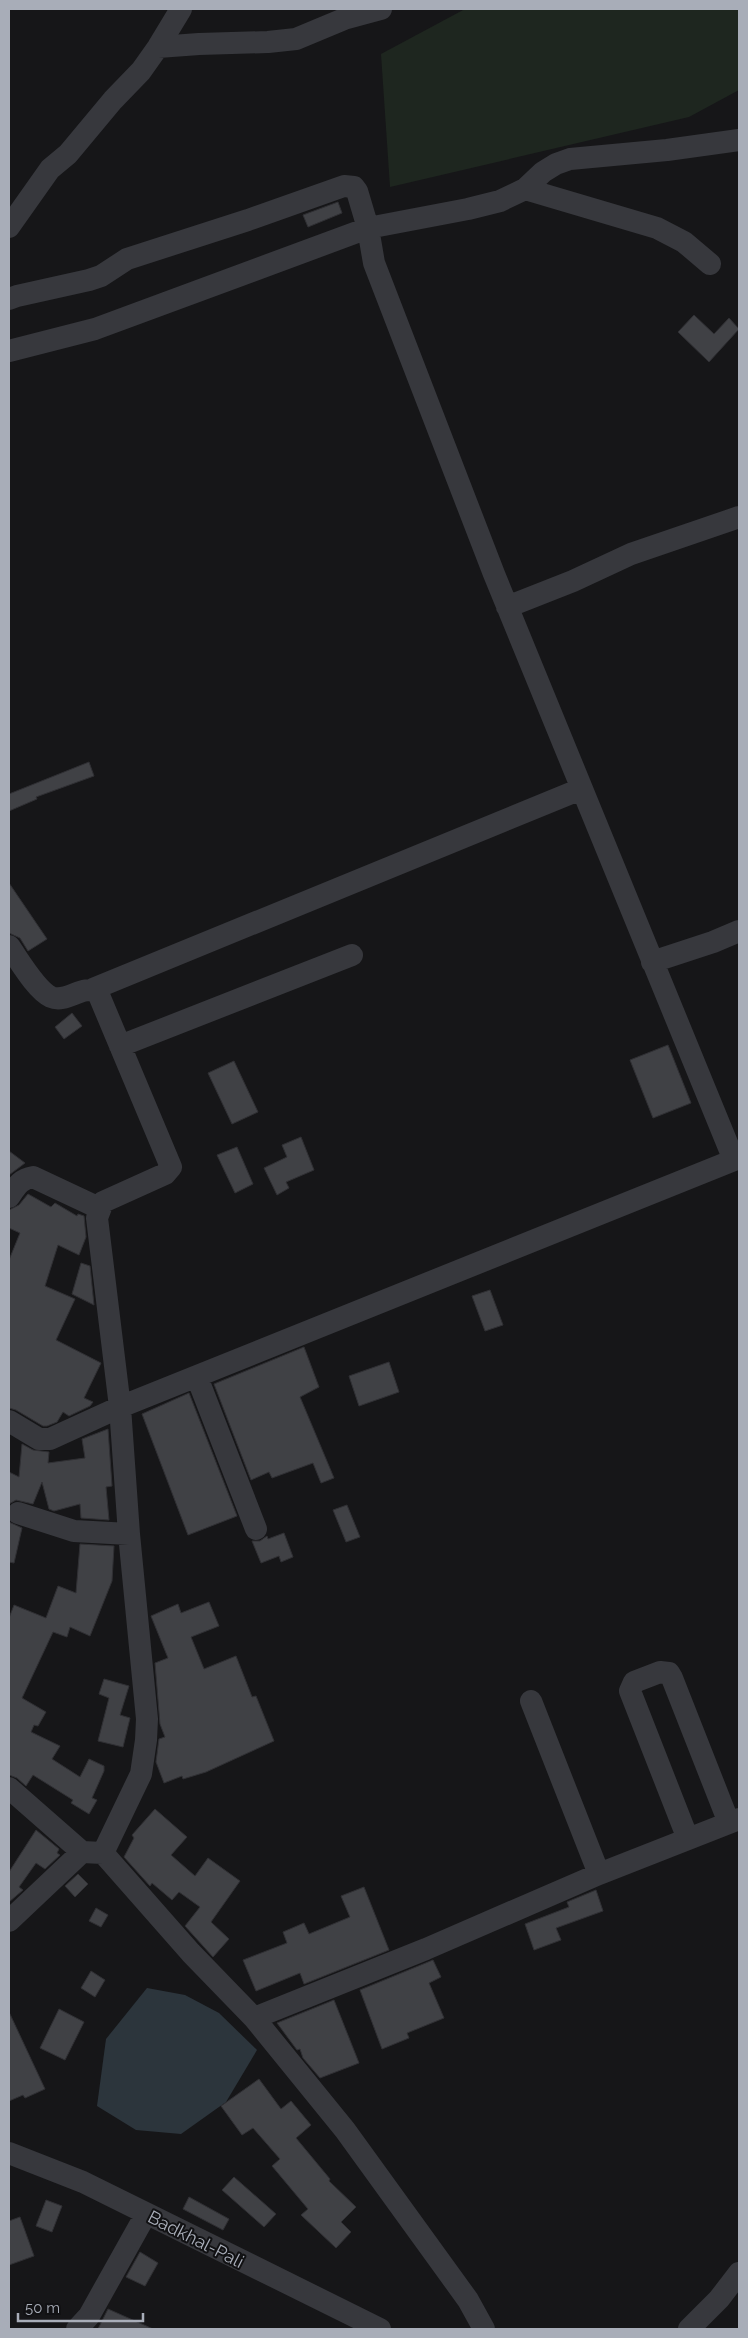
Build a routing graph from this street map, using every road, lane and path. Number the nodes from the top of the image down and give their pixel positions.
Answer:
1 (181, 9) edge
2 (381, 9) edge
3 (158, 48) junction
4 (739, 140) edge
5 (525, 189) junction
6 (9, 227) edge
7 (368, 228) junction
8 (710, 264) dead end
9 (9, 299) edge
10 (9, 351) edge
11 (739, 517) edge
12 (507, 607) junction
13 (581, 789) junction
14 (739, 930) edge
15 (9, 946) edge
16 (352, 955) dead end
17 (652, 962) junction
18 (93, 990) junction
19 (120, 1046) junction
20 (737, 1159) edge
21 (9, 1197) edge
22 (99, 1208) junction
23 (197, 1376) junction
24 (120, 1408) junction
25 (9, 1421) edge
26 (18, 1514) dead end
27 (256, 1529) dead end
28 (129, 1534) junction
29 (530, 1701) dead end
30 (9, 1788) edge
31 (734, 1821) edge
32 (688, 1839) junction
33 (93, 1852) junction
34 (599, 1874) junction
35 (9, 1921) edge
36 (254, 2018) junction
37 (9, 2153) edge
38 (146, 2214) junction
39 (739, 2273) edge
40 (77, 2329) edge
41 (380, 2329) edge
42 (484, 2329) edge
43 (689, 2329) edge

1 - 3 street
2 - 3 street
3 - 6 street
4 - 5 street
5 - 7 street
5 - 8 street
7 - 9 street
7 - 10 street
7 - 12 street
11 - 12 street
12 - 13 street
13 - 17 street
13 - 18 street
14 - 17 street
15 - 18 street
16 - 19 street
17 - 20 street
18 - 19 street
19 - 22 street
20 - 23 street
21 - 22 street
22 - 24 street
23 - 24 street
23 - 27 street
24 - 25 street
24 - 28 street
26 - 28 street
28 - 33 street
29 - 34 street
30 - 33 street
31 - 32 street
31 - 32 street
32 - 34 street
33 - 35 street
33 - 36 street
34 - 36 street
36 - 42 street
37 - 38 street, Badkhal-Pali
38 - 40 street
38 - 41 street, Badkhal-Pali
39 - 43 street

